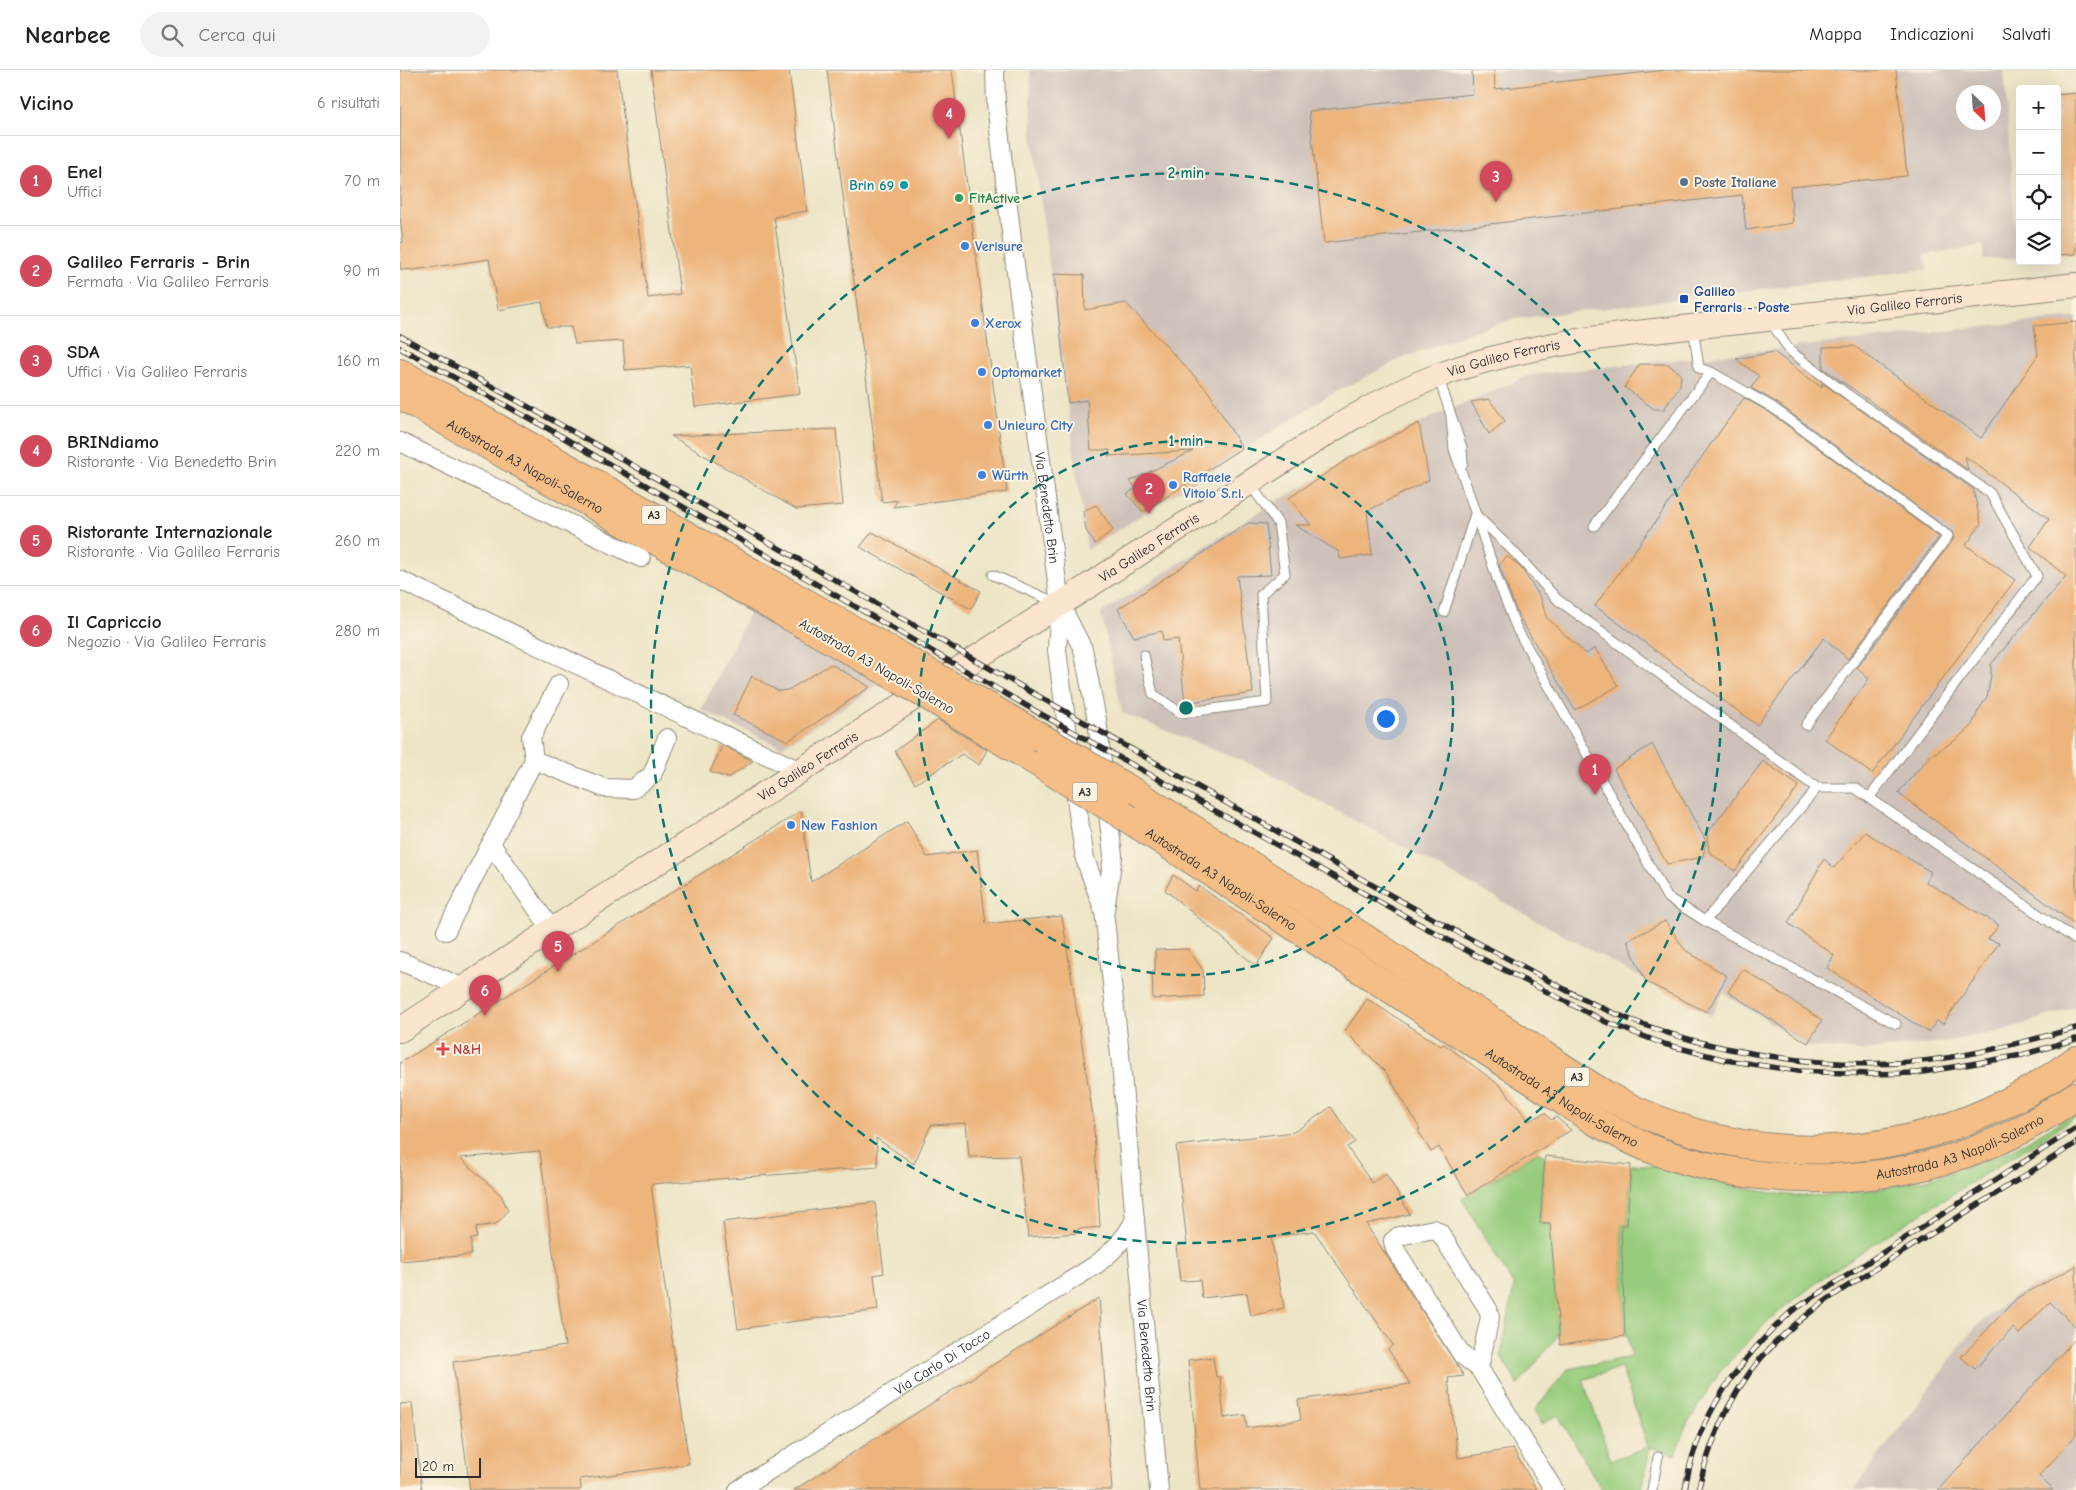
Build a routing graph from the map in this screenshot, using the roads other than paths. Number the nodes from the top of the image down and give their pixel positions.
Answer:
1 (994, 70) edge
2 (2076, 285) edge
3 (1768, 319) junction
4 (1693, 327) junction
5 (1711, 372) junction
6 (400, 373) edge
7 (1438, 376) junction
8 (400, 395) edge
9 (400, 442) edge
10 (1249, 483) junction
11 (1475, 514) junction
12 (1594, 526) dead end
13 (641, 558) dead end
14 (994, 575) dead end
15 (400, 580) edge
16 (1060, 604) junction
17 (1444, 612) dead end
18 (1144, 655) dead end
19 (897, 666) junction
20 (559, 684) dead end
21 (965, 706) junction
22 (1806, 725) dead end
23 (667, 738) dead end
24 (534, 760) junction
25 (800, 771) junction
26 (1817, 788) junction
27 (1870, 798) junction
28 (491, 844) junction
29 (1104, 910) junction
30 (1706, 921) junction
31 (552, 930) junction
32 (446, 931) dead end
33 (2076, 940) edge
34 (400, 962) edge
35 (464, 988) junction
36 (1896, 1024) dead end
37 (400, 1030) edge
38 (2076, 1060) edge
39 (2076, 1096) edge
40 (1135, 1220) junction
41 (1479, 1368) junction
42 (1658, 1457) dead end
43 (738, 1490) edge
44 (1159, 1490) edge
45 (1554, 1490) edge
46 (1652, 1490) edge

1 - 16 street, Via Benedetto Brin
2 - 3 main road, Via Galileo Ferraris
3 - 4 main road, Via Galileo Ferraris
3 - 27 lane
4 - 5 lane
4 - 7 main road, Via Galileo Ferraris
5 - 12 lane
5 - 22 lane
6 - 19 highway, Autostrada A3 Napoli-Salerno / A3
7 - 10 main road, Via Galileo Ferraris
7 - 11 lane
8 - 19 highway, Autostrada A3 Napoli-Salerno / A3
9 - 13 street
10 - 16 main road, Via Galileo Ferraris
10 - 18 lane
11 - 17 lane
11 - 26 lane
11 - 30 lane
14 - 16 lane
15 - 25 street
16 - 25 main road, Via Galileo Ferraris
16 - 29 street
16 - 29 street, Via Benedetto Brin
19 - 21 highway, Autostrada A3 Napoli-Salerno / A3, bridge
20 - 24 street
21 - 38 highway, Autostrada A3 Napoli-Salerno / A3, bridge
21 - 39 highway, Autostrada A3 Napoli-Salerno / A3, bridge
23 - 24 street
24 - 28 street
25 - 31 main road, Via Galileo Ferraris
26 - 27 lane
26 - 30 lane
27 - 33 lane
28 - 31 street
28 - 32 street
29 - 40 street, Via Benedetto Brin
30 - 36 lane
31 - 35 main road, Via Galileo Ferraris
34 - 35 street
35 - 37 main road, Via Galileo Ferraris
40 - 43 street, Via Carlo Di Tocco
40 - 44 street, Via Benedetto Brin
41 - 41 street
41 - 45 street
42 - 46 lane

